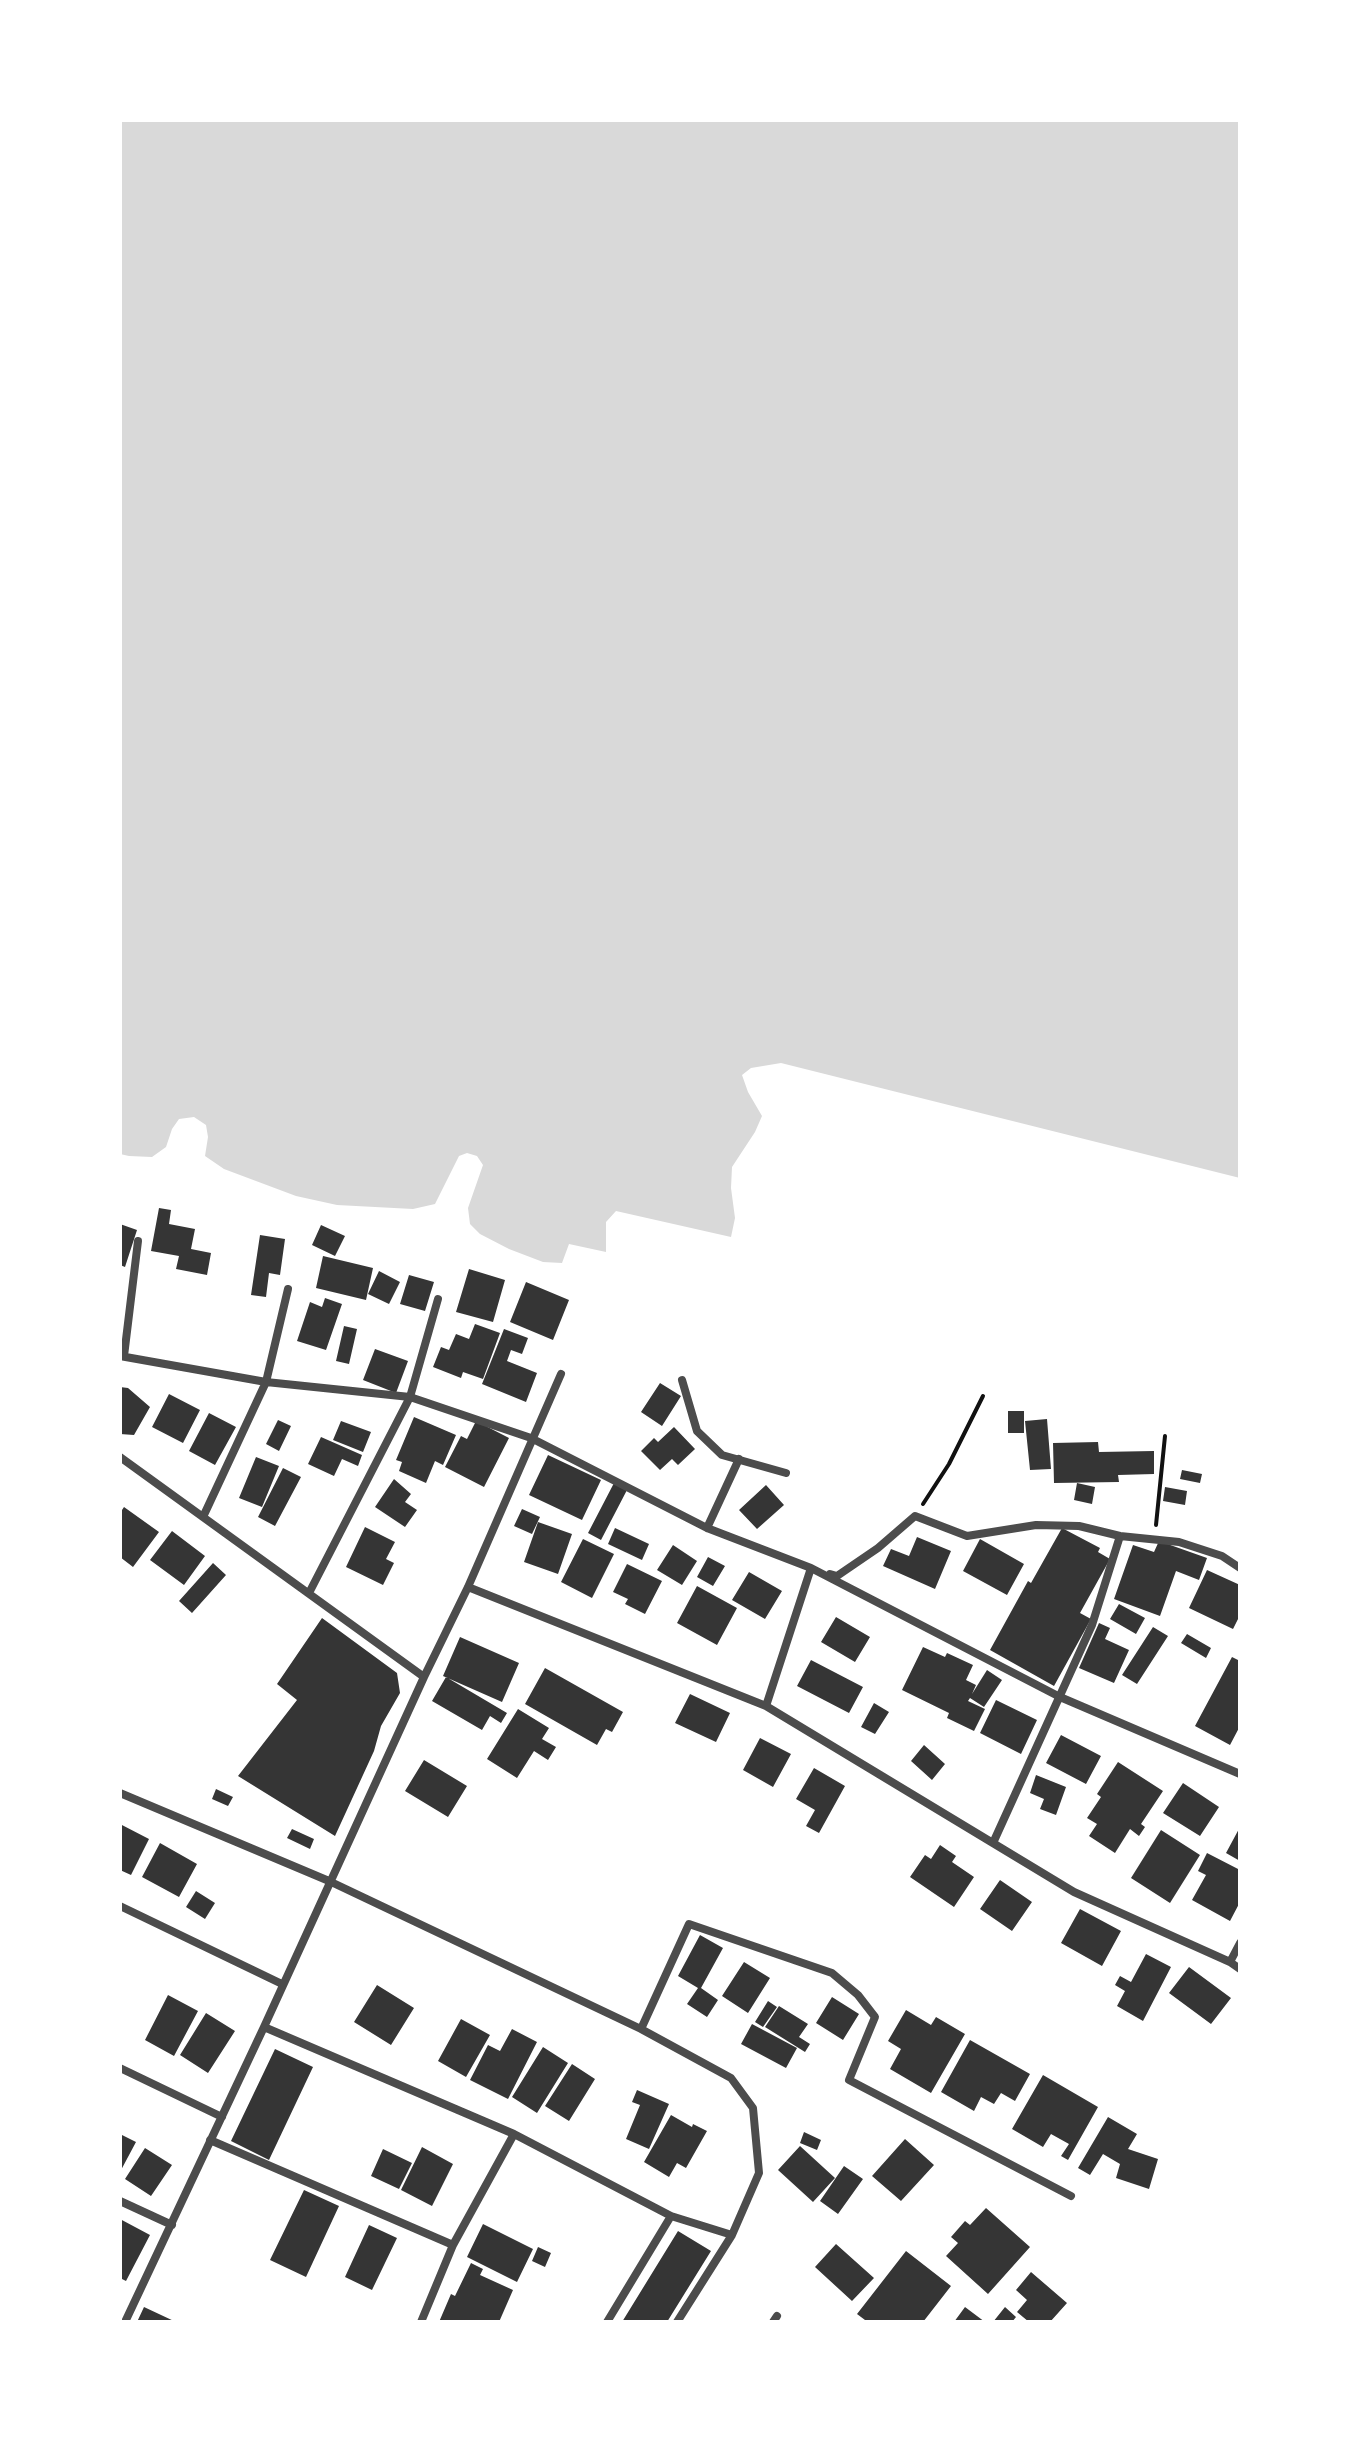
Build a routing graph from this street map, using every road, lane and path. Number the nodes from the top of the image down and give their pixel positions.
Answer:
1 (138, 1241) dead end
2 (288, 1289) dead end
3 (438, 1299) dead end
4 (122, 1356) edge
5 (561, 1374) dead end
6 (682, 1380) dead end
7 (266, 1382) junction
8 (983, 1396) dead end
9 (410, 1397) junction
10 (1165, 1436) dead end
11 (531, 1438) junction
12 (120, 1457) edge
13 (739, 1459) junction
14 (786, 1473) dead end
15 (915, 1516) junction
16 (203, 1517) junction
17 (707, 1528) junction
18 (1120, 1536) junction
19 (1154, 1539) junction
20 (811, 1568) junction
21 (1240, 1568) edge
22 (468, 1587) junction
23 (309, 1593) junction
24 (424, 1677) junction
25 (1060, 1697) junction
26 (766, 1706) junction
27 (1240, 1774) edge
28 (120, 1793) edge
29 (993, 1843) junction
30 (329, 1881) junction
31 (120, 1906) edge
32 (1240, 1943) edge
33 (1230, 1962) junction
34 (1240, 1969) edge
35 (282, 1984) junction
36 (264, 2027) junction
37 (641, 2029) junction
38 (120, 2068) edge
39 (222, 2117) junction
40 (514, 2134) junction
41 (210, 2140) junction
42 (1071, 2196) dead end
43 (120, 2201) edge
44 (671, 2216) junction
45 (172, 2225) junction
46 (732, 2235) junction
47 (453, 2245) junction
48 (125, 2322) edge
49 (421, 2322) edge
50 (607, 2322) edge
51 (677, 2322) edge

1 - 4 street
2 - 7 street
3 - 9 street
4 - 7 street
5 - 11 street
6 - 13 street
7 - 9 street
7 - 16 street
8 - 15 path
9 - 11 street
9 - 23 street
10 - 19 path
11 - 17 street
11 - 22 street
12 - 16 street
13 - 14 street
13 - 17 street
15 - 18 street
15 - 20 street
16 - 23 street
17 - 20 street
18 - 19 street
18 - 25 street
19 - 21 street
20 - 25 street
20 - 26 street
22 - 24 street
22 - 26 street
23 - 24 street
24 - 30 street
25 - 27 street
25 - 29 street
26 - 29 street
28 - 30 street
29 - 33 street
30 - 35 street
30 - 37 street
31 - 35 street
32 - 33 street
33 - 34 street
35 - 36 street
36 - 39 street
36 - 40 street
37 - 42 street
37 - 46 street
38 - 39 street
39 - 41 street
40 - 44 street
40 - 47 street
41 - 45 street
41 - 47 street
43 - 45 street
44 - 46 street
44 - 50 street
45 - 48 street
46 - 51 street
47 - 49 street

